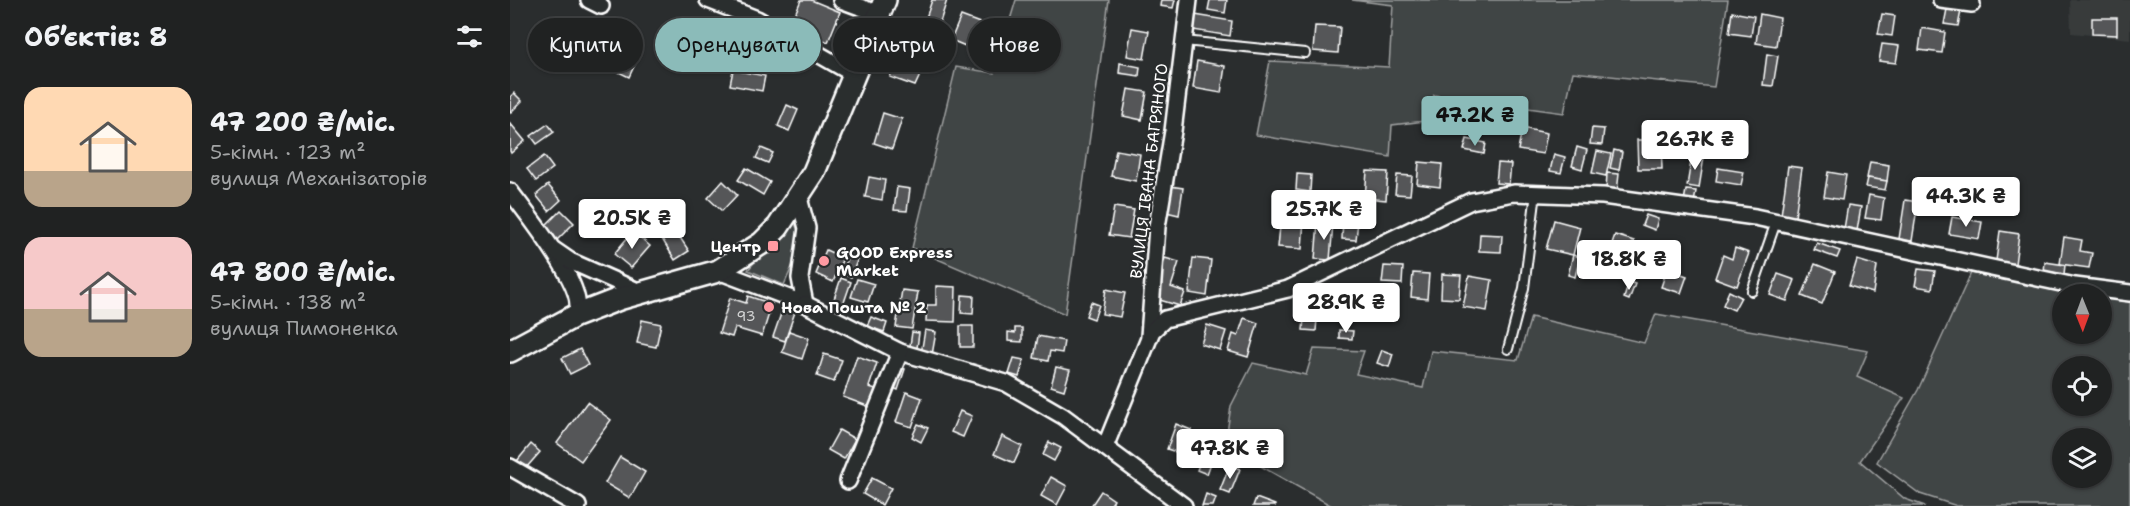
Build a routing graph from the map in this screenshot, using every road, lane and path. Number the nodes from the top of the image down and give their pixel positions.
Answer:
1 (708, 0) edge
2 (841, 0) edge
3 (1189, 0) edge
4 (1941, 0) edge
5 (1972, 4) dead end
6 (882, 7) edge
7 (1184, 41) junction
8 (1305, 53) dead end
9 (855, 75) junction
10 (510, 191) edge
11 (1536, 193) junction
12 (799, 198) junction
13 (1776, 221) junction
14 (552, 248) junction
15 (718, 271) junction
16 (1752, 291) dead end
17 (640, 292) junction
18 (2130, 292) edge
19 (805, 304) junction
20 (1152, 307) junction
21 (582, 310) junction
22 (1177, 315) junction
23 (1148, 341) junction
24 (1508, 350) dead end
25 (510, 351) edge
26 (900, 352) junction
27 (1105, 447) junction
28 (510, 467) edge
29 (848, 481) dead end
30 (578, 506) edge
31 (1184, 506) edge

1 - 9 street
2 - 6 street
3 - 7 street, ВУЛИЦЯ ІВАНА БАГРЯНОГО
4 - 5 street
6 - 9 street
7 - 8 lane
7 - 20 street, ВУЛИЦЯ ІВАНА БАГРЯНОГО
9 - 12 street
10 - 14 street
11 - 13 street
11 - 22 street
11 - 24 lane
12 - 15 street
12 - 19 street
13 - 16 lane
13 - 18 street
14 - 17 street
14 - 21 street
15 - 17 street
15 - 19 street
17 - 21 street
19 - 26 street
20 - 22 street
20 - 23 street, ВУЛИЦЯ ІВАНА БАГРЯНОГО
21 - 25 street
22 - 23 street
23 - 27 street
26 - 27 street
26 - 29 street
27 - 31 street
28 - 30 street

